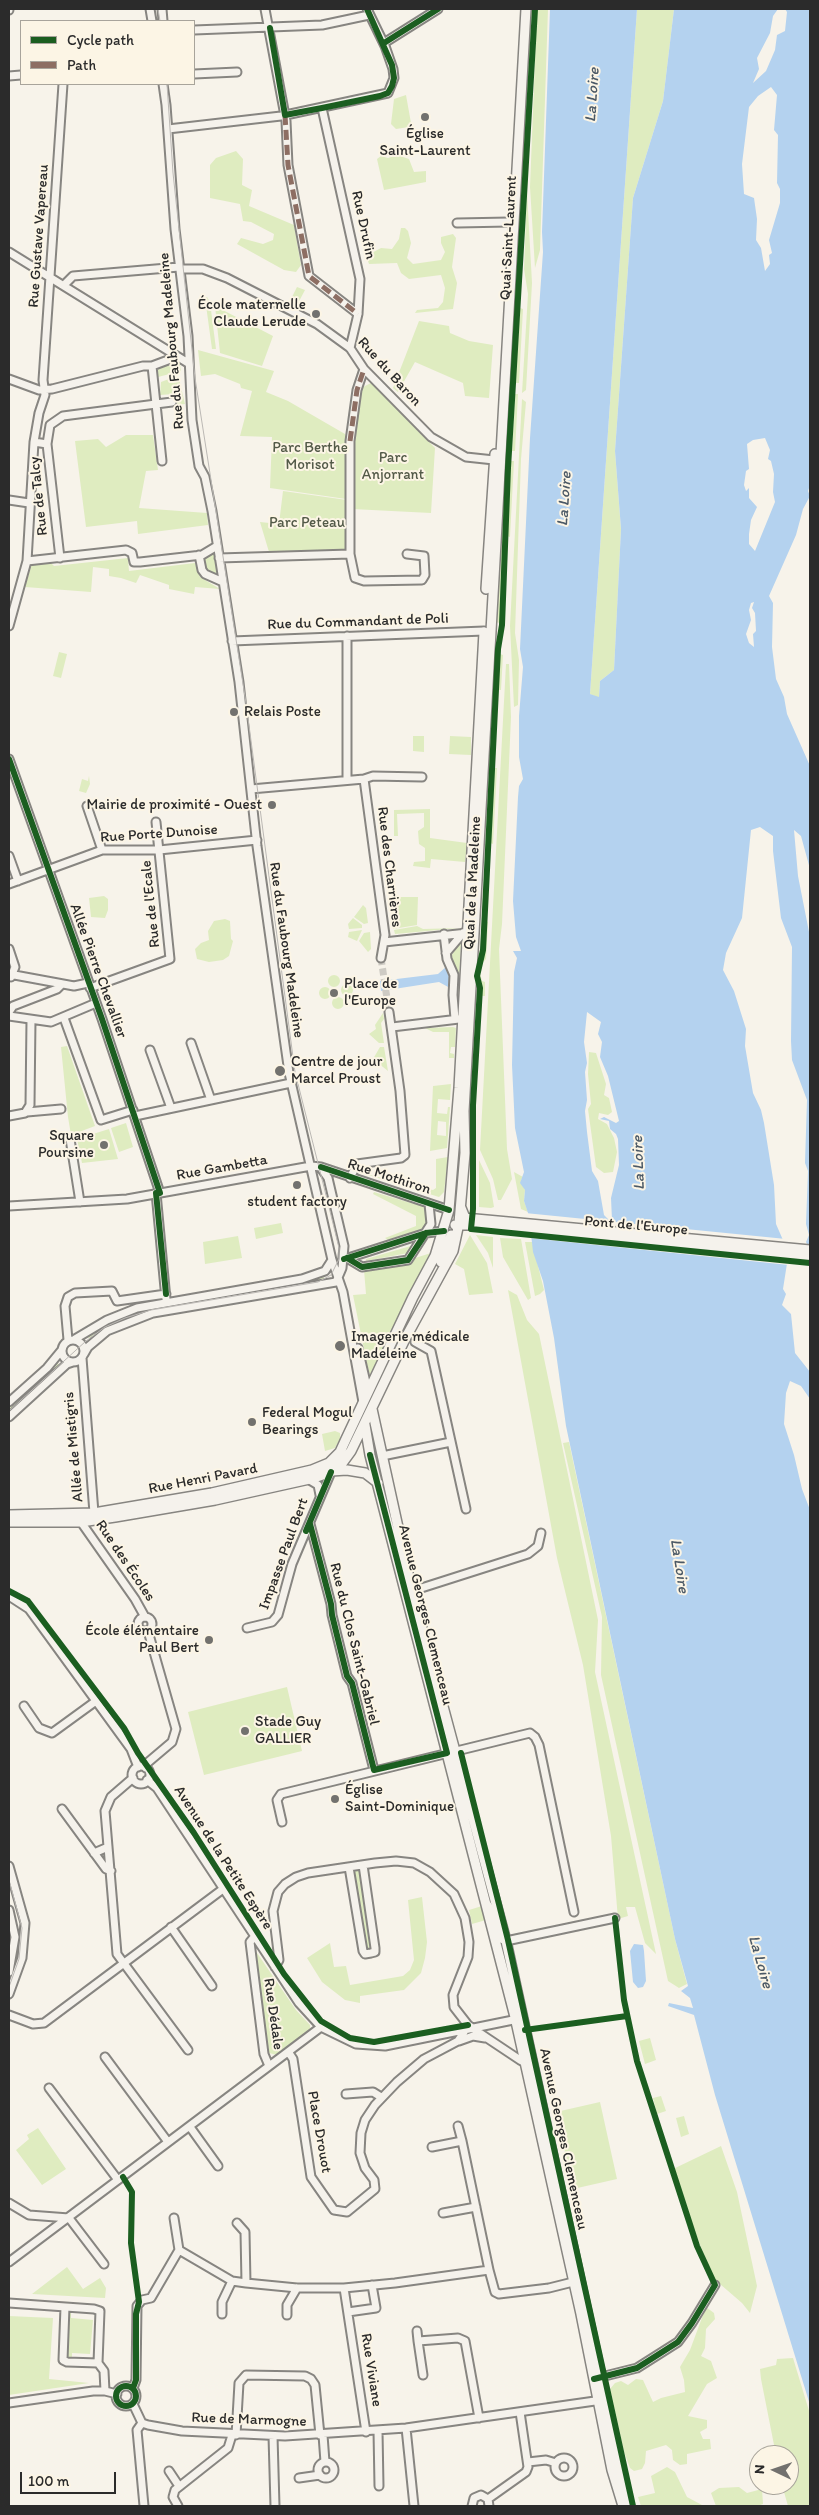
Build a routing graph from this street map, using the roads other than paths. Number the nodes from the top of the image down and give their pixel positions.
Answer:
1 (265, 9) edge
2 (438, 9) edge
3 (521, 9) edge
4 (526, 9) edge
5 (368, 12) edge
6 (270, 28) junction
7 (195, 30) edge
8 (384, 44) junction
9 (237, 72) dead end
10 (195, 74) edge
11 (63, 85) edge
12 (163, 85) edge
13 (322, 108) junction
14 (285, 115) junction
15 (168, 129) junction
16 (509, 222) junction
17 (457, 223) dead end
18 (9, 252) edge
19 (179, 268) junction
20 (50, 277) junction
21 (64, 285) junction
22 (358, 314) junction
23 (188, 346) junction
24 (164, 347) junction
25 (350, 348) junction
26 (176, 357) junction
27 (188, 363) junction
28 (154, 364) junction
29 (364, 369) junction
30 (9, 379) edge
31 (44, 390) junction
32 (172, 402) dead end
33 (156, 404) junction
34 (34, 442) junction
35 (48, 444) junction
36 (497, 460) junction
37 (162, 461) dead end
38 (9, 500) edge
39 (29, 503) junction
40 (218, 546) junction
41 (350, 554) junction
42 (407, 554) dead end
43 (199, 555) junction
44 (60, 558) junction
45 (219, 558) junction
46 (27, 561) junction
47 (223, 582) junction
48 (9, 626) edge
49 (484, 631) junction
50 (347, 636) junction
51 (232, 641) junction
52 (487, 699) junction
53 (9, 759) edge
54 (422, 777) dead end
55 (364, 779) junction
56 (347, 780) junction
57 (251, 789) junction
58 (87, 806) dead end
59 (156, 822) dead end
60 (257, 840) junction
61 (102, 850) junction
62 (159, 850) junction
63 (9, 856) edge
64 (48, 870) junction
65 (18, 881) junction
66 (9, 884) edge
67 (465, 933) junction
68 (444, 934) junction
69 (384, 942) junction
70 (9, 949) edge
71 (446, 953) junction
72 (381, 958) tunnel mouth
73 (10, 976) edge
74 (62, 984) junction
75 (89, 986) junction
76 (96, 1002) junction
77 (470, 1010) junction
78 (9, 1012) edge
79 (389, 1012) tunnel mouth
80 (9, 1016) edge
81 (64, 1018) junction
82 (458, 1019) junction
83 (31, 1020) junction
84 (392, 1026) junction
85 (191, 1042) dead end
86 (150, 1050) dead end
87 (291, 1083) junction
88 (211, 1100) junction
89 (171, 1108) junction
90 (61, 1110) dead end
91 (27, 1112) junction
92 (134, 1113) junction
93 (9, 1116) edge
94 (457, 1124) junction
95 (70, 1139) dead end
96 (311, 1166) junction
97 (321, 1167) junction
98 (350, 1178) junction
99 (158, 1193) junction
100 (80, 1202) junction
101 (429, 1204) junction
102 (9, 1206) edge
103 (460, 1222) junction
104 (426, 1233) junction
105 (810, 1250) edge
106 (810, 1257) edge
107 (346, 1259) junction
108 (332, 1260) junction
109 (339, 1277) junction
110 (166, 1298) junction
111 (345, 1300) junction
112 (418, 1315) junction
113 (71, 1340) junction
114 (415, 1342) dead end
115 (61, 1350) junction
116 (78, 1359) junction
117 (367, 1398) junction
118 (9, 1402) edge
119 (371, 1411) junction
120 (9, 1416) edge
121 (355, 1420) junction
122 (365, 1424) junction
123 (451, 1442) junction
124 (382, 1459) junction
125 (331, 1472) junction
126 (308, 1479) junction
127 (378, 1483) junction
128 (390, 1494) junction
129 (320, 1495) junction
130 (466, 1509) dead end
131 (94, 1513) junction
132 (9, 1515) edge
133 (9, 1522) edge
134 (81, 1522) junction
135 (310, 1524) junction
136 (541, 1533) dead end
137 (412, 1591) junction
138 (9, 1596) edge
139 (145, 1617) junction
140 (247, 1628) dead end
141 (148, 1631) junction
142 (96, 1701) junction
143 (24, 1706) dead end
144 (450, 1752) junction
145 (138, 1767) junction
146 (146, 1768) junction
147 (374, 1770) junction
148 (133, 1778) junction
149 (147, 1780) junction
150 (62, 1809) dead end
151 (282, 1822) dead end
152 (108, 1847) junction
153 (94, 1853) junction
154 (363, 1865) junction
155 (9, 1866) edge
156 (349, 1867) junction
157 (111, 1871) junction
158 (223, 1888) junction
159 (487, 1902) junction
160 (9, 1910) edge
161 (574, 1912) dead end
162 (615, 1918) dead end
163 (171, 1927) junction
164 (255, 1936) junction
165 (506, 1941) junction
166 (500, 1956) junction
167 (123, 1964) junction
168 (275, 1967) junction
169 (9, 1972) edge
170 (212, 1986) dead end
171 (9, 1994) edge
172 (9, 2015) edge
173 (515, 2018) junction
174 (321, 2026) junction
175 (469, 2028) junction
176 (525, 2030) junction
177 (486, 2038) junction
178 (458, 2041) junction
179 (188, 2050) dead end
180 (530, 2052) junction
181 (288, 2053) junction
182 (105, 2057) dead end
183 (524, 2062) junction
184 (269, 2066) junction
185 (49, 2088) dead end
186 (346, 2094) dead end
187 (381, 2097) junction
188 (458, 2126) dead end
189 (190, 2127) junction
190 (462, 2141) junction
191 (168, 2142) junction
192 (432, 2147) dead end
193 (218, 2166) dead end
194 (118, 2180) junction
195 (9, 2203) edge
196 (476, 2207) junction
197 (443, 2213) dead end
198 (69, 2218) junction
199 (174, 2218) dead end
200 (238, 2223) dead end
201 (179, 2250) junction
202 (9, 2262) edge
203 (104, 2264) dead end
204 (489, 2270) junction
205 (232, 2281) junction
206 (573, 2282) junction
207 (246, 2283) junction
208 (372, 2285) junction
209 (715, 2285) dead end
210 (297, 2288) junction
211 (344, 2288) junction
212 (9, 2304) edge
213 (65, 2307) junction
214 (348, 2312) junction
215 (222, 2314) dead end
216 (287, 2315) dead end
217 (417, 2331) dead end
218 (418, 2341) junction
219 (98, 2363) junction
220 (423, 2375) dead end
221 (597, 2378) junction
222 (133, 2388) junction
223 (105, 2391) junction
224 (117, 2394) junction
225 (602, 2400) junction
226 (9, 2403) edge
227 (133, 2404) junction
228 (604, 2410) junction
229 (520, 2413) junction
230 (479, 2418) junction
231 (142, 2424) junction
232 (406, 2428) junction
233 (378, 2431) junction
234 (366, 2432) junction
235 (234, 2435) junction
236 (322, 2435) junction
237 (273, 2436) junction
238 (325, 2462) junction
239 (528, 2462) junction
240 (556, 2463) dead end
241 (169, 2470) dead end
242 (320, 2475) junction
243 (299, 2478) dead end
244 (180, 2486) junction
245 (380, 2486) dead end
246 (489, 2502) edge
247 (144, 2506) edge
248 (178, 2506) edge
249 (275, 2506) edge
250 (414, 2506) edge
251 (472, 2506) edge
252 (623, 2506) edge
253 (629, 2506) edge

1 - 6 street
2 - 8 street
3 - 16 main road, Quai Saint-Laurent
4 - 36 main road, Quai Saint-Laurent
5 - 6 street
5 - 8 street
6 - 7 street
6 - 14 street
8 - 13 street
9 - 10 street
11 - 20 street, Rue Gustave Vapereau
12 - 15 street, Rue du Faubourg Madeleine
13 - 14 street
13 - 22 street, Rue Drufin
14 - 15 street
14 - 22 street
15 - 19 street, Rue du Faubourg Madeleine
16 - 17 street
16 - 36 main road, Quai Saint-Laurent
18 - 20 street
19 - 21 street, Rue du Baron
19 - 23 street, Rue du Faubourg Madeleine
19 - 25 street, Rue du Baron
20 - 21 street
20 - 31 street, Rue Gustave Vapereau
21 - 24 street
22 - 25 street, Rue Drufin
23 - 24 street
23 - 27 street, Rue du Faubourg Madeleine
24 - 26 street
24 - 28 street
25 - 29 street, Rue du Baron
26 - 27 street
26 - 28 street
27 - 40 street, Rue du Faubourg Madeleine
28 - 31 street
28 - 33 street
29 - 36 street, Rue du Baron
29 - 41 street
30 - 31 street
31 - 34 street, Rue Gustave Vapereau
32 - 33 street
33 - 35 street
33 - 37 street
34 - 35 street, Rue de Talcy
34 - 39 street, Rue Gustave Vapereau
35 - 44 street, Rue de Talcy
36 - 49 main road, Quai de la Madeleine
36 - 52 main road, Quai de la Madeleine
38 - 39 street
39 - 46 street, Rue Gustave Vapereau
40 - 43 street
40 - 45 street, Rue du Faubourg Madeleine
41 - 42 street
41 - 45 street
43 - 44 street
43 - 47 street
44 - 46 street
45 - 47 street, Rue du Faubourg Madeleine
46 - 48 street, Rue Gustave Vapereau
47 - 51 street, Rue du Faubourg Madeleine
49 - 50 street, Rue du Commandant de Poli
49 - 52 main road
49 - 67 main road, Quai de la Madeleine
50 - 51 street, Rue du Commandant de Poli
50 - 56 street
51 - 57 street, Rue du Faubourg Madeleine
52 - 77 main road, Quai de la Madeleine
53 - 64 street, Allée Pierre Chevallier
54 - 55 street
55 - 56 street
55 - 69 street, Rue des Charrières
56 - 57 street
57 - 60 street, Rue du Faubourg Madeleine
58 - 61 street
59 - 62 street, Rue de l'Ecale
60 - 62 street, Rue Porte Dunoise
60 - 87 street, Rue du Faubourg Madeleine
61 - 62 street, Rue Porte Dunoise
61 - 64 street, Rue Porte Dunoise
62 - 75 street, Rue de l'Ecale
63 - 65 street
64 - 65 street, Rue Porte Dunoise
64 - 75 street, Allée Pierre Chevallier
65 - 66 street, Rue Porte Dunoise
67 - 68 street
67 - 71 street
67 - 77 main road
67 - 82 main road, Quai de la Madeleine
68 - 69 street
68 - 71 street
69 - 72 street, Rue des Charrières
70 - 73 street
71 - 82 street
73 - 74 street
74 - 75 street
74 - 78 street
75 - 76 street, Allée Pierre Chevallier
76 - 81 street
76 - 92 street, Allée Pierre Chevallier
77 - 82 street
77 - 103 main road, Quai de la Madeleine
79 - 84 street
80 - 83 street
81 - 83 street
81 - 92 street
82 - 84 street
82 - 94 main road, Quai de la Madeleine
83 - 91 street
84 - 98 street
85 - 88 street
86 - 89 street
87 - 88 street
87 - 96 street, Rue du Faubourg Madeleine
88 - 89 street
89 - 92 street
90 - 91 street
91 - 93 street
92 - 99 street, Allée Pierre Chevallier
94 - 103 main road
94 - 103 main road, Quai de la Madeleine
95 - 100 street
96 - 97 street, Rue Gambetta
96 - 99 street, Rue Gambetta
96 - 108 street, Rue du Faubourg Madeleine
97 - 98 street, Rue Mothiron
97 - 107 street
98 - 101 street, Rue Mothiron
99 - 100 street, Rue Gambetta
99 - 110 street, Allée Pierre Chevallier
100 - 102 street, Rue Gambetta
101 - 103 street, Rue Mothiron
101 - 104 street, Rue Mothiron
103 - 104 street
103 - 105 main road
103 - 106 main road, Pont de l'Europe
103 - 112 main road
103 - 112 main road
103 - 117 main road
104 - 107 street
104 - 107 street, Rue Mothiron
107 - 108 street
107 - 109 street
108 - 109 street, Rue du Faubourg Madeleine
108 - 110 street
109 - 111 street, Rue du Faubourg Madeleine
109 - 116 street
110 - 113 street
110 - 113 street
111 - 117 street
111 - 117 street
112 - 119 main road
113 - 115 street
113 - 116 street
114 - 123 street
115 - 116 street
115 - 118 street
116 - 120 street
116 - 131 street, Allée de Mistigris
117 - 119 main road, Avenue Georges Clemenceau
117 - 121 main road, Rue Henri Pavard
117 - 122 main road, Avenue Georges Clemenceau
119 - 121 main road
119 - 122 main road
119 - 124 main road, Avenue Georges Clemenceau
119 - 128 main road
121 - 131 main road, Rue Henri Pavard
122 - 125 main road
122 - 127 main road, Avenue Georges Clemenceau
123 - 124 street
123 - 130 street
124 - 128 main road, Avenue Georges Clemenceau
125 - 126 main road, Rue Henri Pavard
125 - 127 main road
125 - 129 street, Impasse Paul Bert
126 - 129 street
126 - 134 main road, Rue Henri Pavard
127 - 144 main road, Avenue Georges Clemenceau
128 - 137 main road, Avenue Georges Clemenceau
129 - 135 street, Impasse Paul Bert
131 - 132 main road, Rue Henri Pavard
133 - 134 main road, Rue Henri Pavard
134 - 139 street, Rue des Écoles
135 - 140 street, Impasse Paul Bert
135 - 147 street, Rue du Clos Saint-Gabriel
136 - 137 street
137 - 144 main road, Avenue Georges Clemenceau
138 - 142 street
139 - 141 street, Rue des Écoles
139 - 141 street, Rue des Écoles
141 - 146 street, Rue des Écoles
142 - 143 street
142 - 145 street
144 - 147 street
144 - 159 main road, Avenue Georges Clemenceau
144 - 161 street
144 - 165 main road, Avenue Georges Clemenceau
145 - 146 street
145 - 148 street
146 - 149 street
147 - 151 street
148 - 149 street
148 - 152 street
149 - 158 street, Avenue de la Petite Espère
150 - 153 street
152 - 153 street
152 - 157 street
153 - 157 street
154 - 156 street
154 - 156 street
154 - 175 street
155 - 171 street
156 - 168 street
157 - 167 street
158 - 163 street
158 - 164 street, Avenue de la Petite Espère
159 - 165 street
159 - 166 main road, Avenue Georges Clemenceau
160 - 169 street
162 - 165 street
163 - 167 street
163 - 170 street
164 - 168 street, Avenue de la Petite Espère
164 - 184 street, Rue Dédale
165 - 166 street
165 - 176 main road, Avenue Georges Clemenceau
166 - 173 main road, Avenue Georges Clemenceau
167 - 172 street
167 - 179 street
168 - 174 street, Avenue de la Petite Espère
173 - 175 street, Avenue de la Petite Espère
173 - 176 street
173 - 183 main road, Avenue Georges Clemenceau
174 - 175 street, Avenue de la Petite Espère
174 - 181 street, Rue Dédale
175 - 177 street
175 - 178 street, Place Drouot
176 - 180 main road, Avenue Georges Clemenceau
177 - 178 street
177 - 183 street
178 - 187 street, Place Drouot
180 - 183 street
180 - 221 main road, Avenue Georges Clemenceau
181 - 184 street, Rue Dédale
181 - 187 street, Place Drouot
182 - 191 street
183 - 206 main road, Avenue Georges Clemenceau
184 - 189 street, Rue Dédale
185 - 194 street
186 - 187 street
188 - 190 street
189 - 191 street, Rue Dédale
189 - 193 street
190 - 192 street
190 - 196 street
191 - 194 street, Rue Dédale
194 - 198 street, Rue Dédale
195 - 198 street
196 - 197 street
196 - 204 street
198 - 202 street, Rue Dédale
198 - 203 street
199 - 201 street
200 - 207 street
201 - 205 street
201 - 222 street
204 - 206 street
204 - 208 street
205 - 207 street
205 - 215 street
206 - 221 main road, Avenue Georges Clemenceau
207 - 210 street
208 - 211 street
208 - 214 street
209 - 221 street
210 - 211 street
210 - 216 street
211 - 214 street, Rue Viviane
212 - 213 street
213 - 219 street
213 - 219 street
214 - 234 street, Rue Viviane
217 - 218 street
218 - 220 street
218 - 230 street
219 - 223 street
221 - 225 main road, Avenue Georges Clemenceau
222 - 224 street
222 - 227 street
223 - 224 street
223 - 226 street
224 - 227 street
225 - 228 main road, Avenue Georges Clemenceau
225 - 229 street, Rue de Marmogne
227 - 231 street
228 - 252 main road
228 - 253 main road
229 - 230 street, Rue de Marmogne
229 - 239 street
230 - 232 street, Rue de Marmogne
231 - 235 street, Rue de Marmogne
231 - 247 street
232 - 233 street, Rue de Marmogne
232 - 250 street
233 - 234 street, Rue de Marmogne
233 - 245 street
234 - 236 street, Rue de Marmogne
235 - 236 street
235 - 237 street, Rue de Marmogne
235 - 244 street
236 - 237 street, Rue de Marmogne
236 - 238 street
237 - 249 street
238 - 242 street
238 - 242 street
239 - 240 street
239 - 246 street
241 - 244 street
242 - 243 street
244 - 248 street
246 - 251 street

